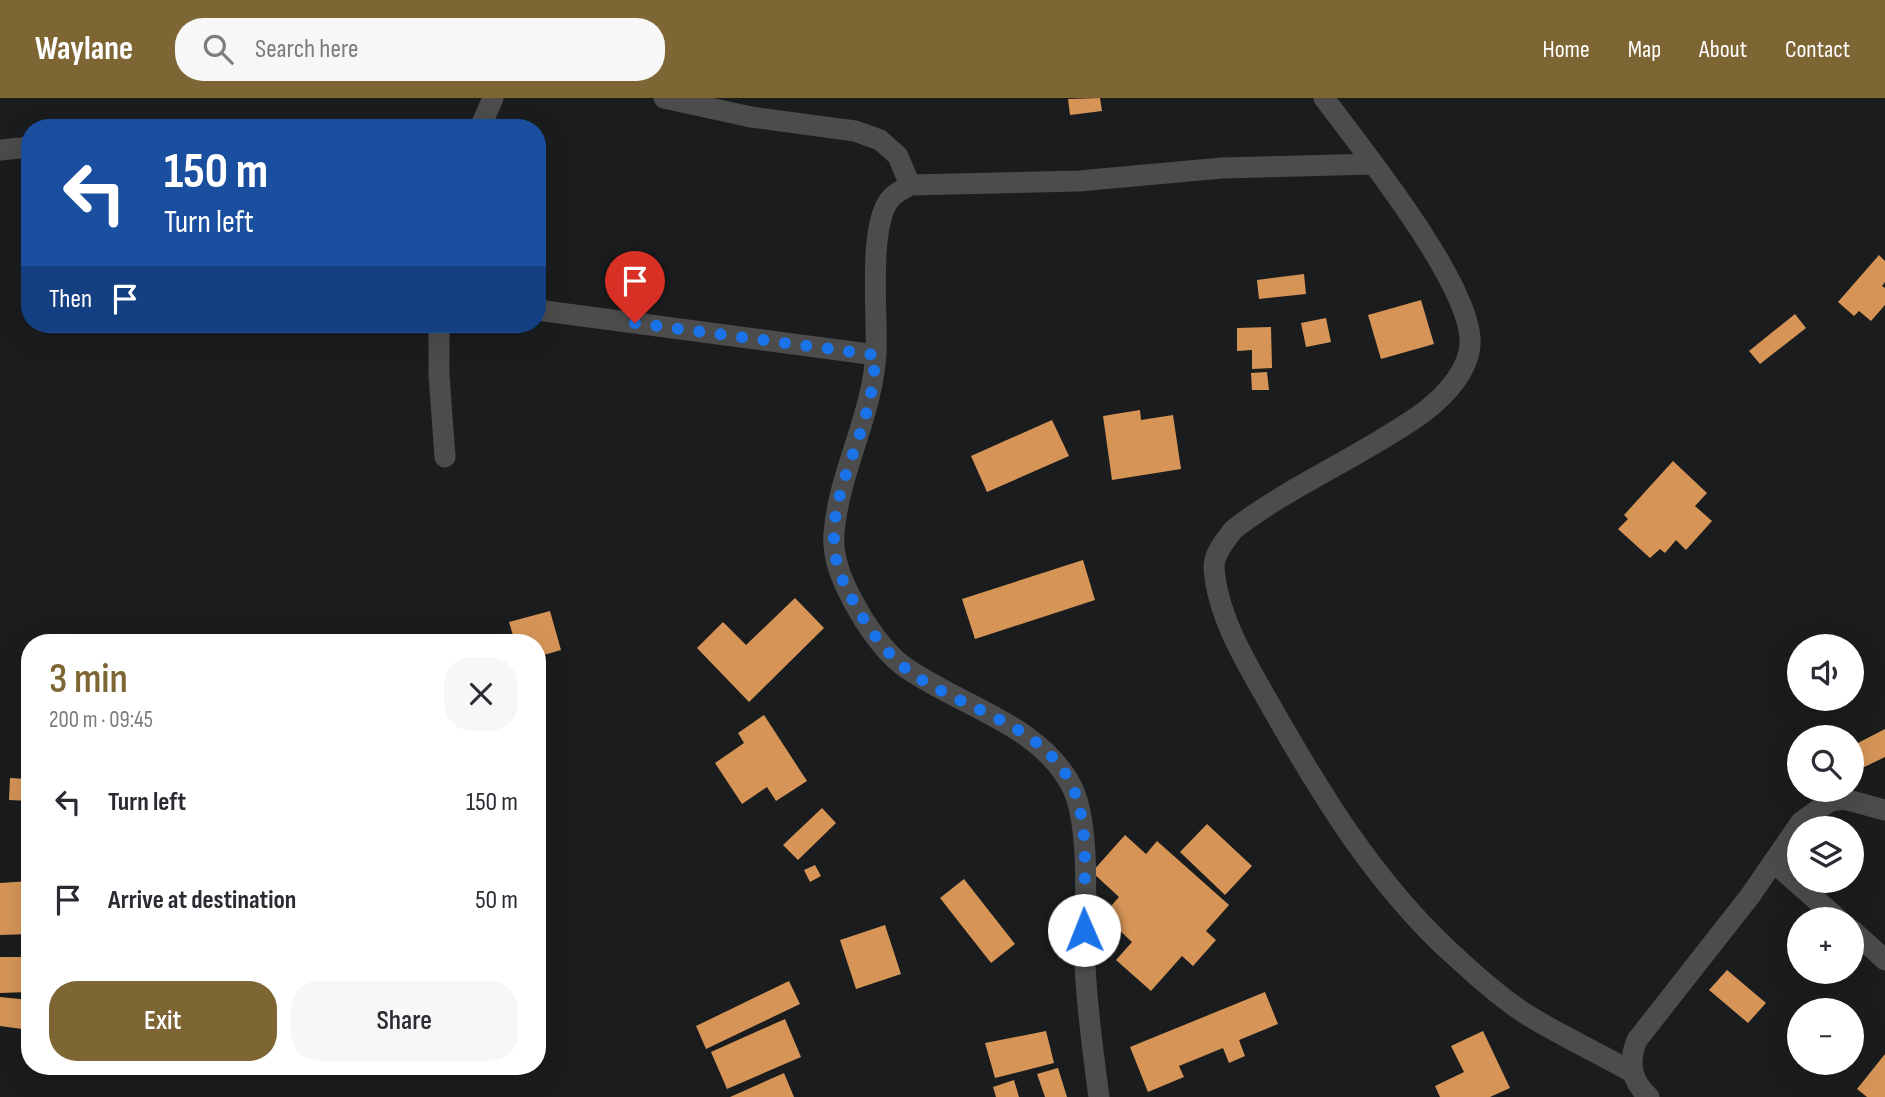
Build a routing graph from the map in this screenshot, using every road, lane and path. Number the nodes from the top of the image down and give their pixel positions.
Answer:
1 (493, 98) edge
2 (664, 98) edge
3 (1324, 98) edge
4 (484, 119) edge
5 (21, 148) edge
6 (0, 149) edge
7 (1373, 163) junction
8 (909, 185) junction
9 (546, 311) edge
10 (439, 333) edge
11 (876, 355) junction
12 (444, 457) dead end
13 (1885, 810) edge
14 (1773, 862) junction
15 (1824, 907) edge
16 (1864, 941) edge
17 (1885, 960) edge
18 (1632, 1072) junction
19 (1099, 1097) edge
20 (1649, 1097) edge

1 - 4 street
2 - 8 street
3 - 7 street
5 - 6 street
7 - 8 street
7 - 18 street
8 - 11 street
9 - 11 street
10 - 12 street
11 - 19 street
13 - 14 street
14 - 15 street
14 - 18 street
16 - 17 street
18 - 20 street

